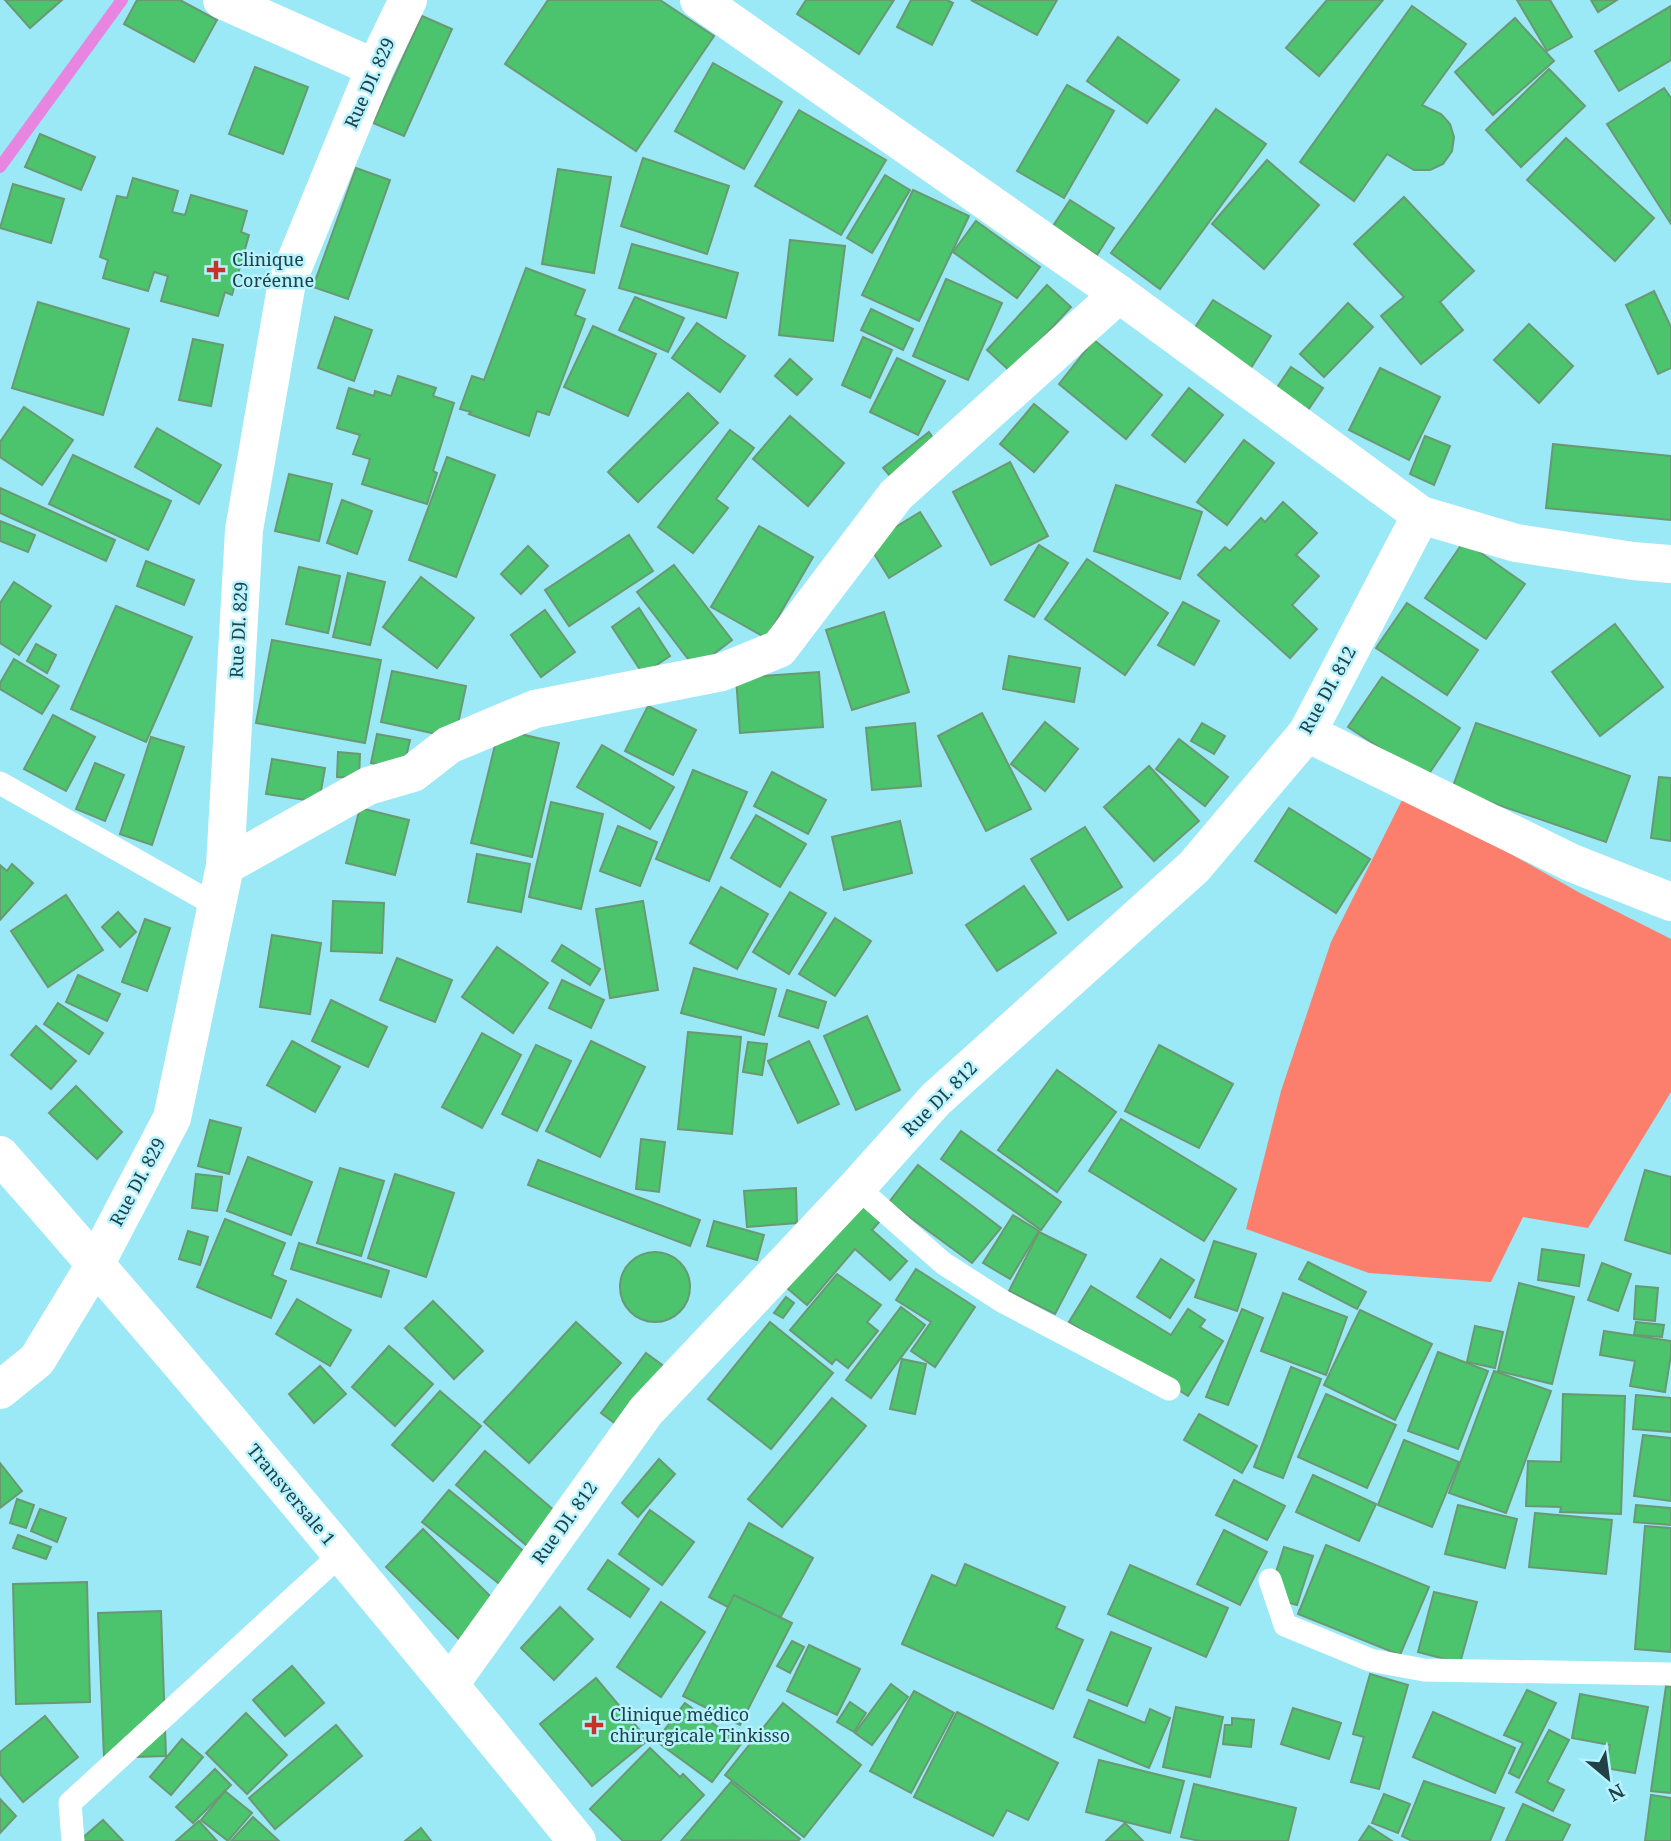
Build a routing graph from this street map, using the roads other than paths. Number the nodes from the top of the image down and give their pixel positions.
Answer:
1 (222, 0) edge
2 (408, 0) edge
3 (699, 0) edge
4 (375, 68) junction
5 (1119, 294) junction
6 (1421, 515) junction
7 (1671, 564) edge
8 (1307, 733) junction
9 (0, 783) edge
10 (225, 866) junction
11 (1671, 902) edge
12 (217, 906) junction
13 (0, 1155) edge
14 (857, 1187) junction
15 (96, 1263) junction
16 (1169, 1389) dead end
17 (0, 1390) edge
18 (341, 1554) junction
19 (1270, 1580) dead end
20 (1671, 1674) edge
21 (450, 1684) junction
22 (73, 1841) edge
23 (577, 1841) edge

1 - 4 street
2 - 4 street, Rue DI. 829
3 - 5 street
4 - 10 street, Rue DI. 829
5 - 6 street
5 - 10 street
6 - 7 street
6 - 8 street, Rue DI. 812
8 - 11 street
8 - 14 street, Rue DI. 812
9 - 12 lane
10 - 12 street, Rue DI. 829
12 - 15 street, Rue DI. 829
13 - 15 street, Transversale 1
14 - 16 lane
14 - 21 street, Rue DI. 812
15 - 17 street, Rue DI. 829
15 - 18 street, Transversale 1
18 - 21 street, Transversale 1
18 - 22 lane
19 - 20 lane
21 - 23 street, Transversale 1

